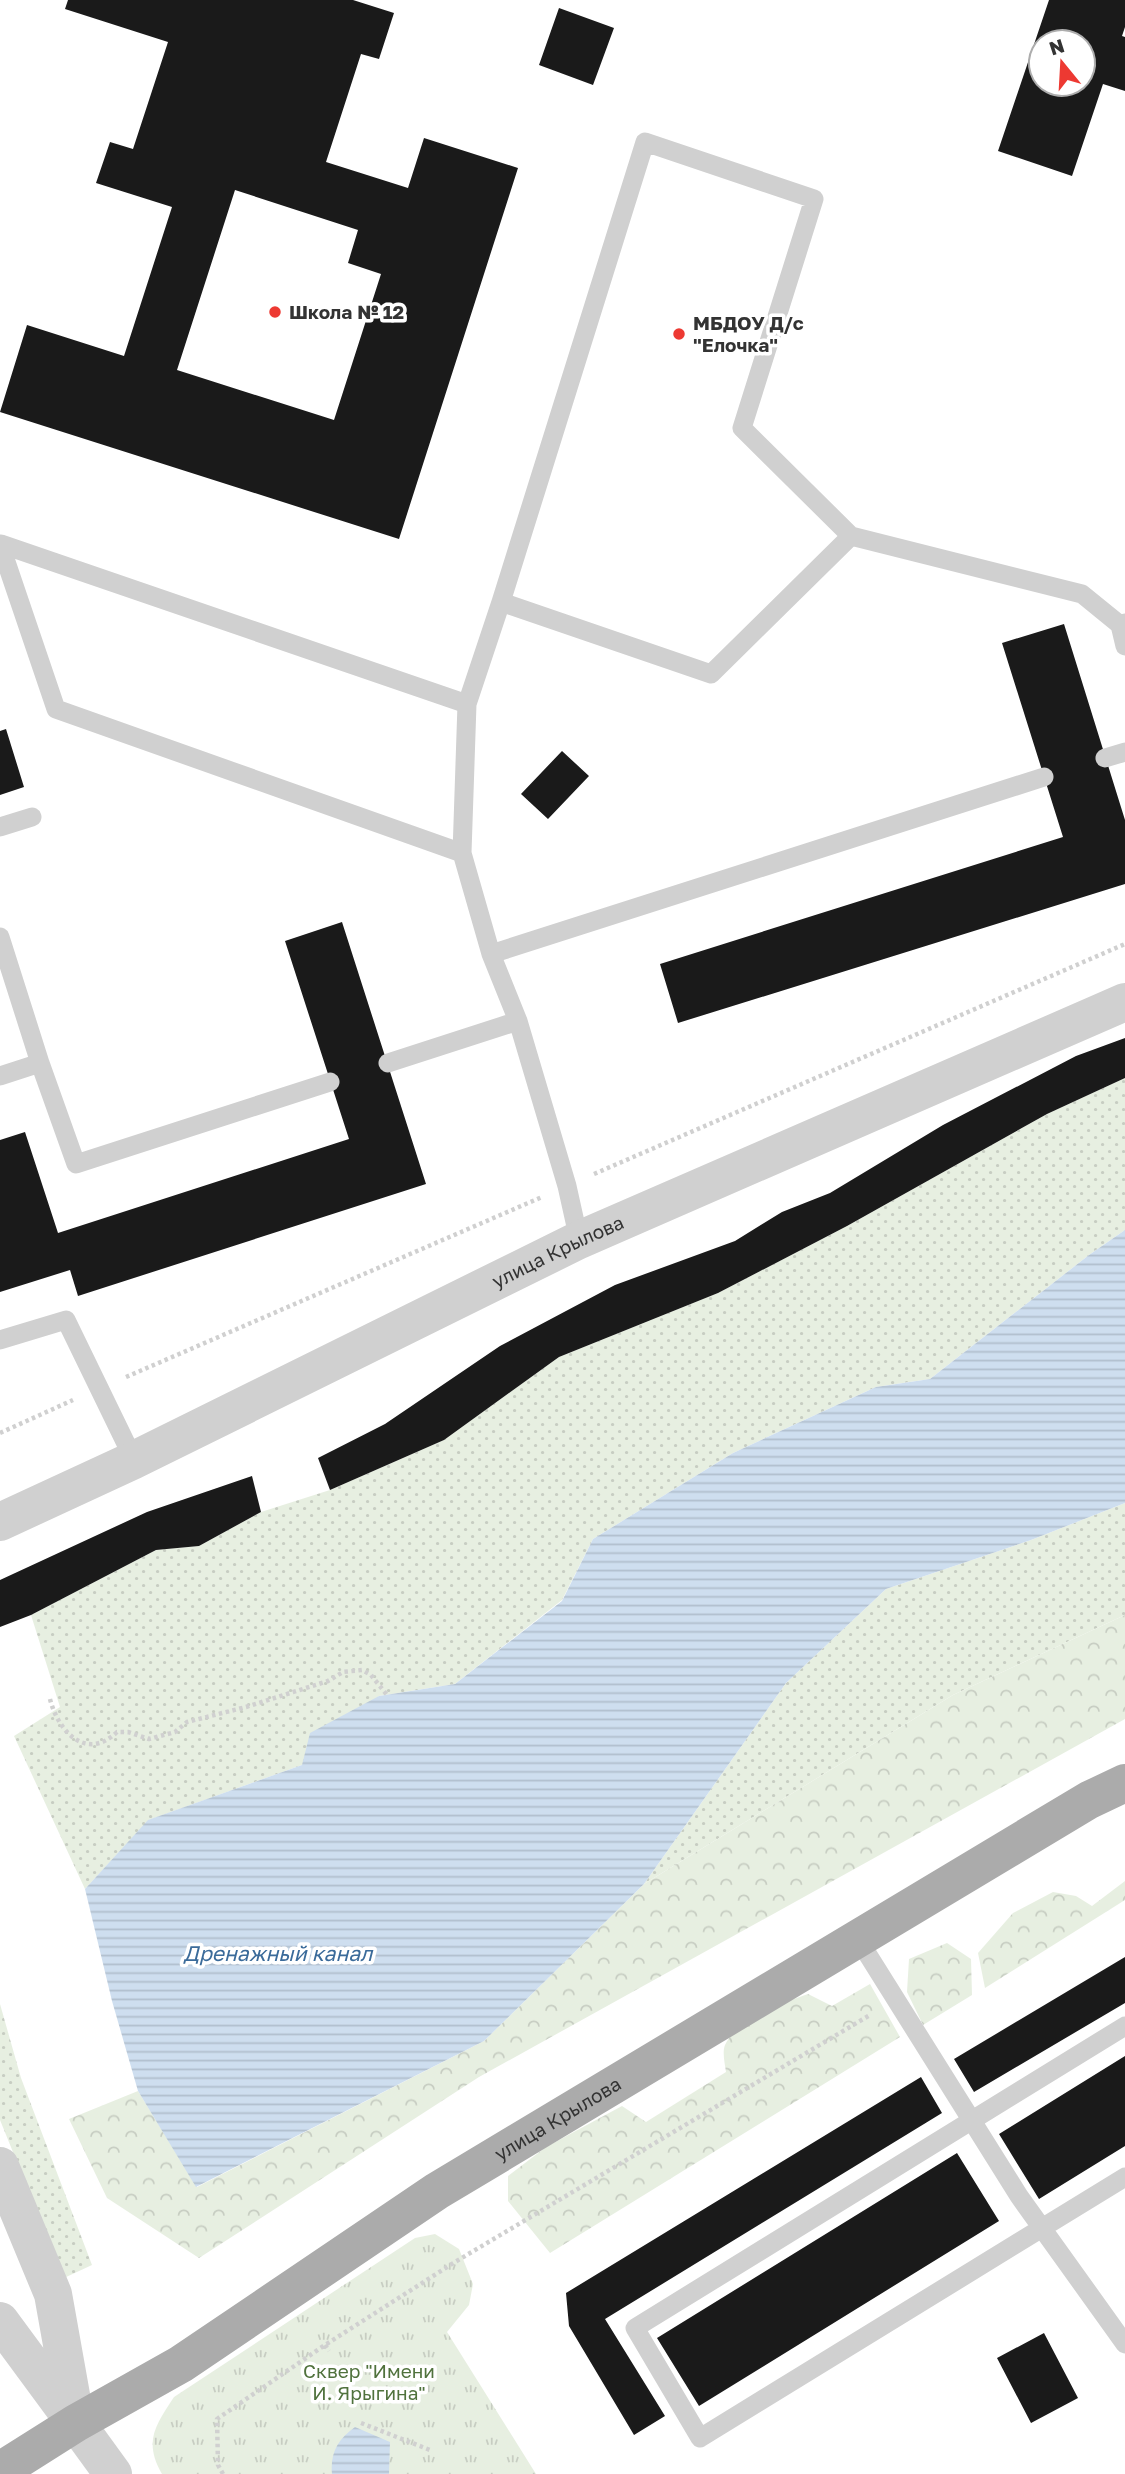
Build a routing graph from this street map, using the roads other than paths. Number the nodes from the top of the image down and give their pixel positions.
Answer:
1 (851, 536) junction
2 (1, 544) edge
3 (501, 603) junction
4 (1122, 624) edge
5 (1125, 646) edge
6 (467, 704) junction
7 (1125, 752) edge
8 (1105, 758) dead end
9 (1044, 777) dead end
10 (32, 817) dead end
11 (0, 827) edge
12 (462, 853) junction
13 (0, 937) edge
14 (491, 954) junction
15 (1125, 1002) edge
16 (518, 1021) junction
17 (40, 1063) junction
18 (387, 1063) dead end
19 (0, 1076) edge
20 (330, 1082) dead end
21 (579, 1240) junction
22 (0, 1340) edge
23 (134, 1460) junction
24 (0, 1522) edge
25 (1125, 1783) edge
26 (858, 1939) junction
27 (1125, 2026) edge
28 (971, 2120) junction
29 (0, 2166) edge
30 (1125, 2177) edge
31 (1042, 2229) junction
32 (0, 2321) edge
33 (1125, 2344) edge
34 (76, 2423) junction
35 (0, 2471) edge
36 (114, 2474) edge

1 - 3 lane
1 - 3 lane
1 - 4 lane
2 - 6 lane
2 - 12 lane
3 - 6 lane
4 - 5 lane
6 - 12 lane
7 - 8 lane
9 - 14 lane
10 - 11 lane
12 - 14 lane
13 - 17 lane
14 - 16 lane
15 - 21 street, улица Крылова
16 - 18 lane
16 - 21 lane
17 - 19 lane
17 - 20 lane
21 - 23 street, улица Крылова
22 - 23 lane
23 - 24 street, улица Крылова
25 - 26 main road, улица Крылова
26 - 28 lane
26 - 34 main road, улица Крылова
27 - 28 lane
28 - 31 lane
28 - 31 lane
29 - 34 street
30 - 31 lane
31 - 33 lane
32 - 34 street
34 - 35 main road, улица Крылова
34 - 36 street

